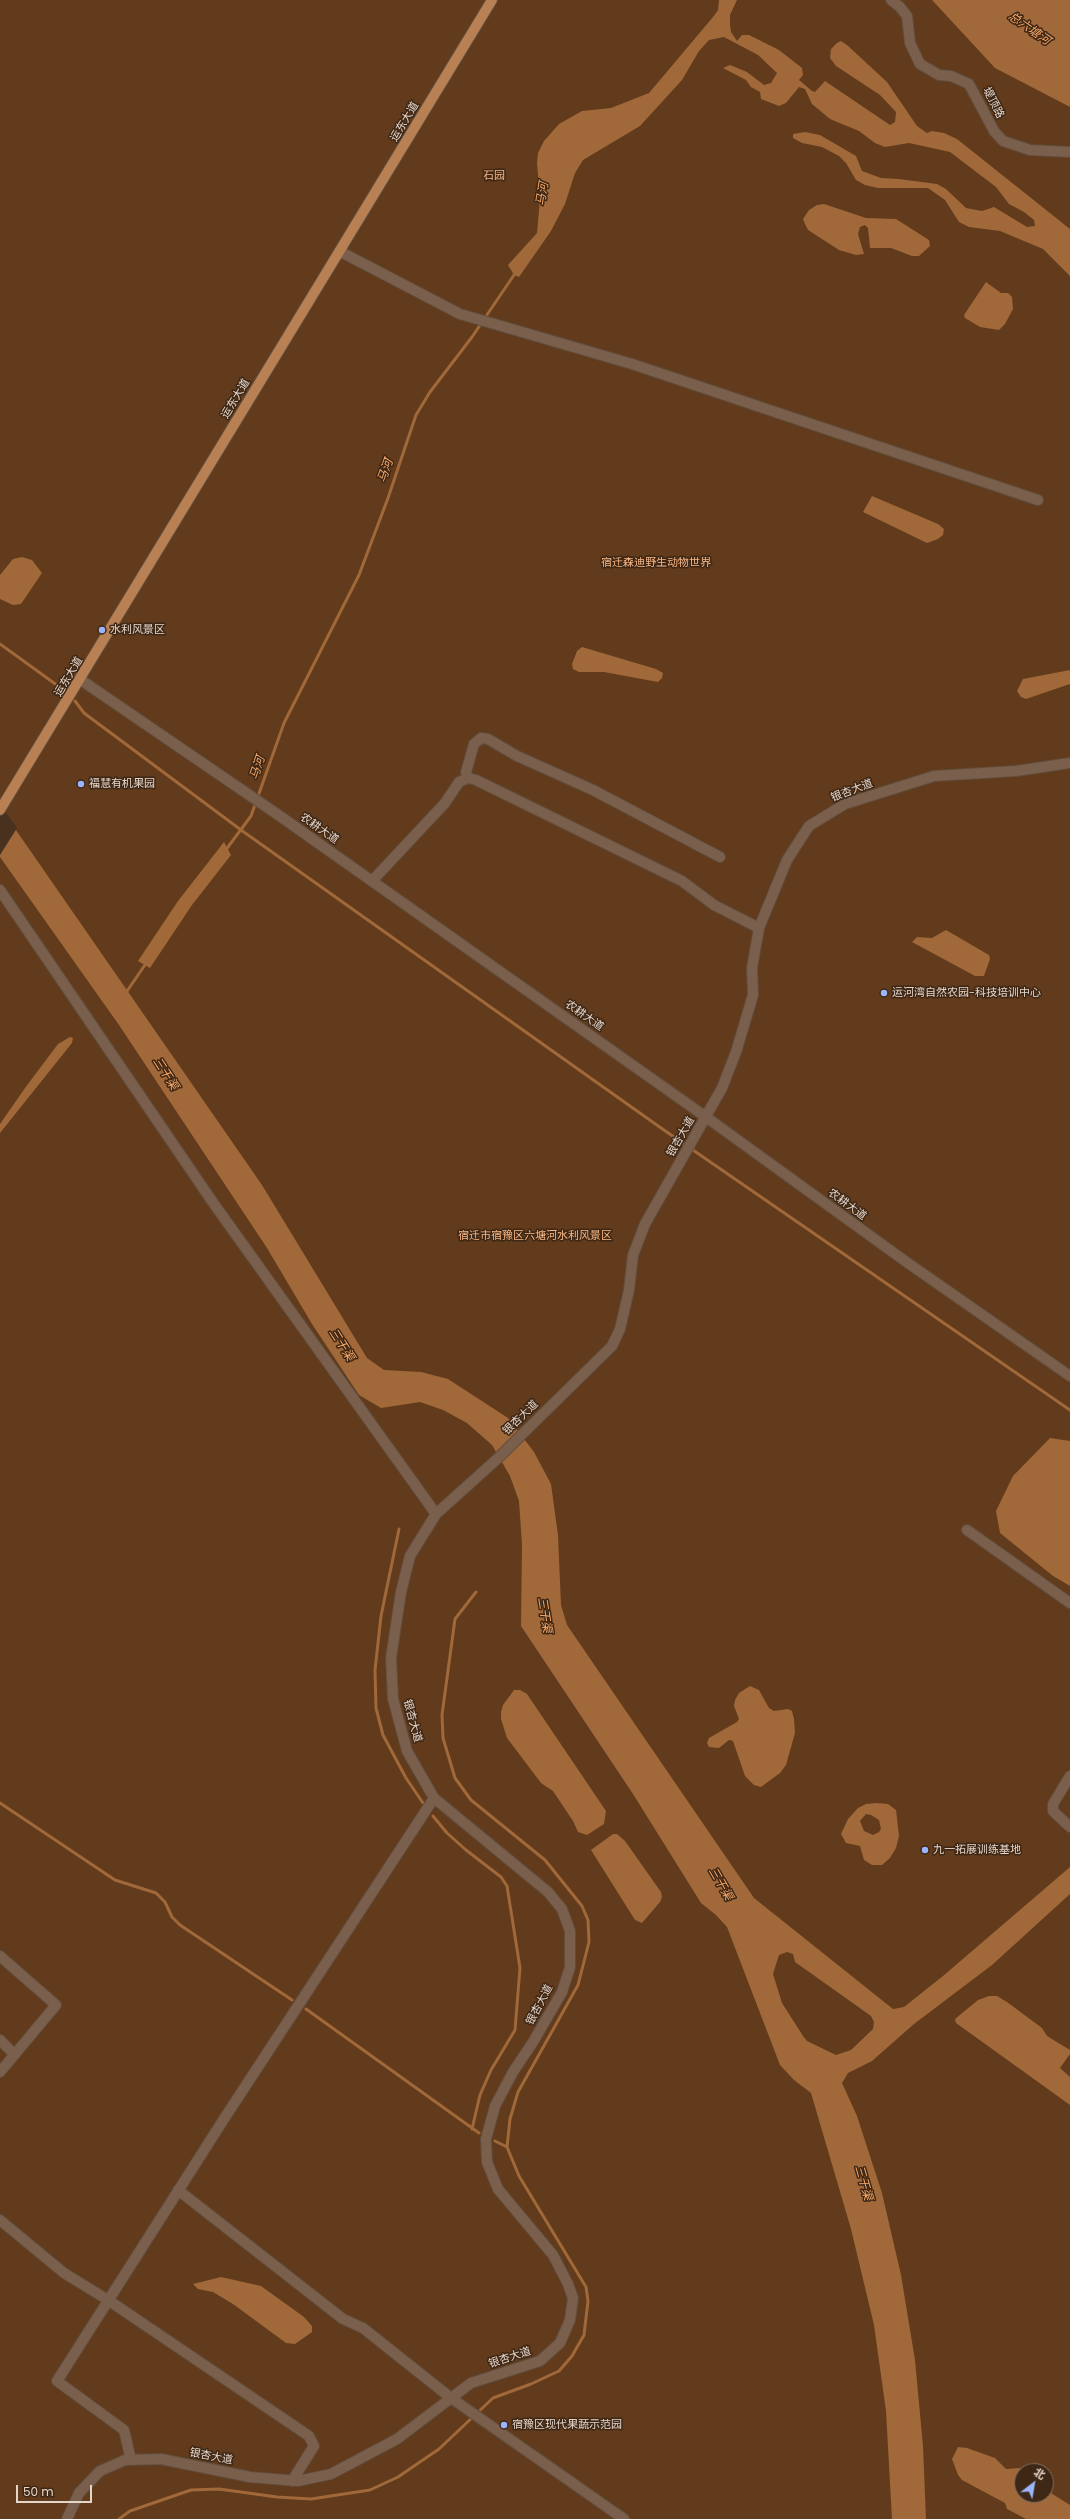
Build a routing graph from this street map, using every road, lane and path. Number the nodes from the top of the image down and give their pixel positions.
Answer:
1 (492, 0) edge
2 (891, 0) edge
3 (1070, 152) edge
4 (341, 252) junction
5 (1038, 500) dead end
6 (81, 680) junction
7 (1070, 763) edge
8 (468, 778) junction
9 (0, 810) edge
10 (720, 857) dead end
11 (372, 881) junction
12 (0, 890) edge
13 (759, 928) junction
14 (706, 1117) junction
15 (1070, 1376) edge
16 (436, 1514) junction
17 (967, 1530) dead end
18 (1070, 1602) edge
19 (1070, 1776) edge
20 (434, 1798) junction
21 (1070, 1827) edge
22 (0, 1956) edge
23 (0, 2040) edge
24 (14, 2054) junction
25 (0, 2072) edge
26 (178, 2190) junction
27 (0, 2220) edge
28 (108, 2300) junction
29 (453, 2400) junction
30 (131, 2460) junction
31 (292, 2480) junction
32 (66, 2519) edge
33 (624, 2519) edge

1 - 4 main road, 运东大道
2 - 3 street, 堤顶路
4 - 5 street
4 - 6 main road, 运东大道
6 - 9 main road, 运东大道
6 - 11 street, 农耕大道
7 - 13 street, 银杏大道
8 - 10 street
8 - 11 street
8 - 13 street
11 - 14 street, 农耕大道
12 - 16 street
13 - 14 street, 银杏大道
14 - 15 street, 农耕大道
14 - 16 street, 银杏大道
16 - 20 street, 银杏大道
17 - 18 street
19 - 21 street
20 - 26 street
20 - 29 street, 银杏大道
22 - 24 street
23 - 24 street
24 - 25 street
26 - 28 street
26 - 29 street
27 - 28 street
28 - 30 street
28 - 31 street
29 - 31 street, 银杏大道
29 - 33 street
30 - 31 street, 银杏大道
30 - 32 street, 银杏大道

